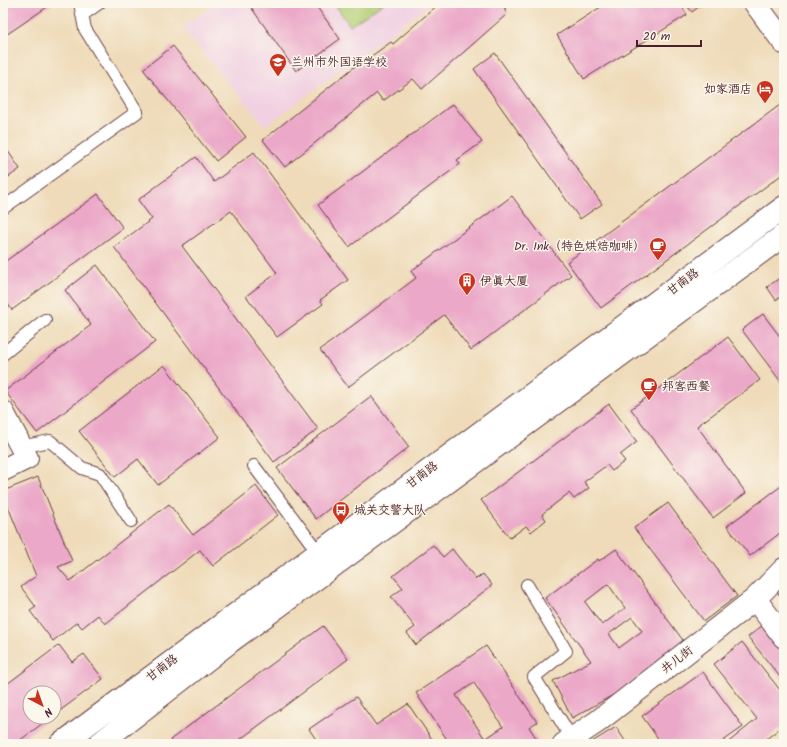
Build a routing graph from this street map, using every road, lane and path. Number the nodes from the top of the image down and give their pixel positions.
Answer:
1 (99, 3) edge
2 (755, 3) edge
3 (81, 9) edge
4 (784, 43) edge
5 (784, 207) edge
6 (3, 208) edge
7 (784, 235) edge
8 (44, 320) dead end
9 (3, 354) edge
10 (3, 412) edge
11 (21, 447) junction
12 (254, 466) dead end
13 (3, 470) edge
14 (131, 521) dead end
15 (318, 552) junction
16 (784, 569) edge
17 (527, 585) dead end
18 (755, 600) junction
19 (784, 637) edge
20 (568, 742) edge
21 (61, 744) edge
22 (99, 744) edge

1 - 3 lane
2 - 4 street
3 - 6 lane
5 - 15 street, 甘南路
7 - 22 street, 甘南路
8 - 9 lane
10 - 11 street
11 - 13 street
11 - 14 lane
12 - 15 lane
15 - 21 street, 甘南路
16 - 18 street, 井儿街
17 - 20 lane
18 - 19 street
18 - 20 street, 井儿街

